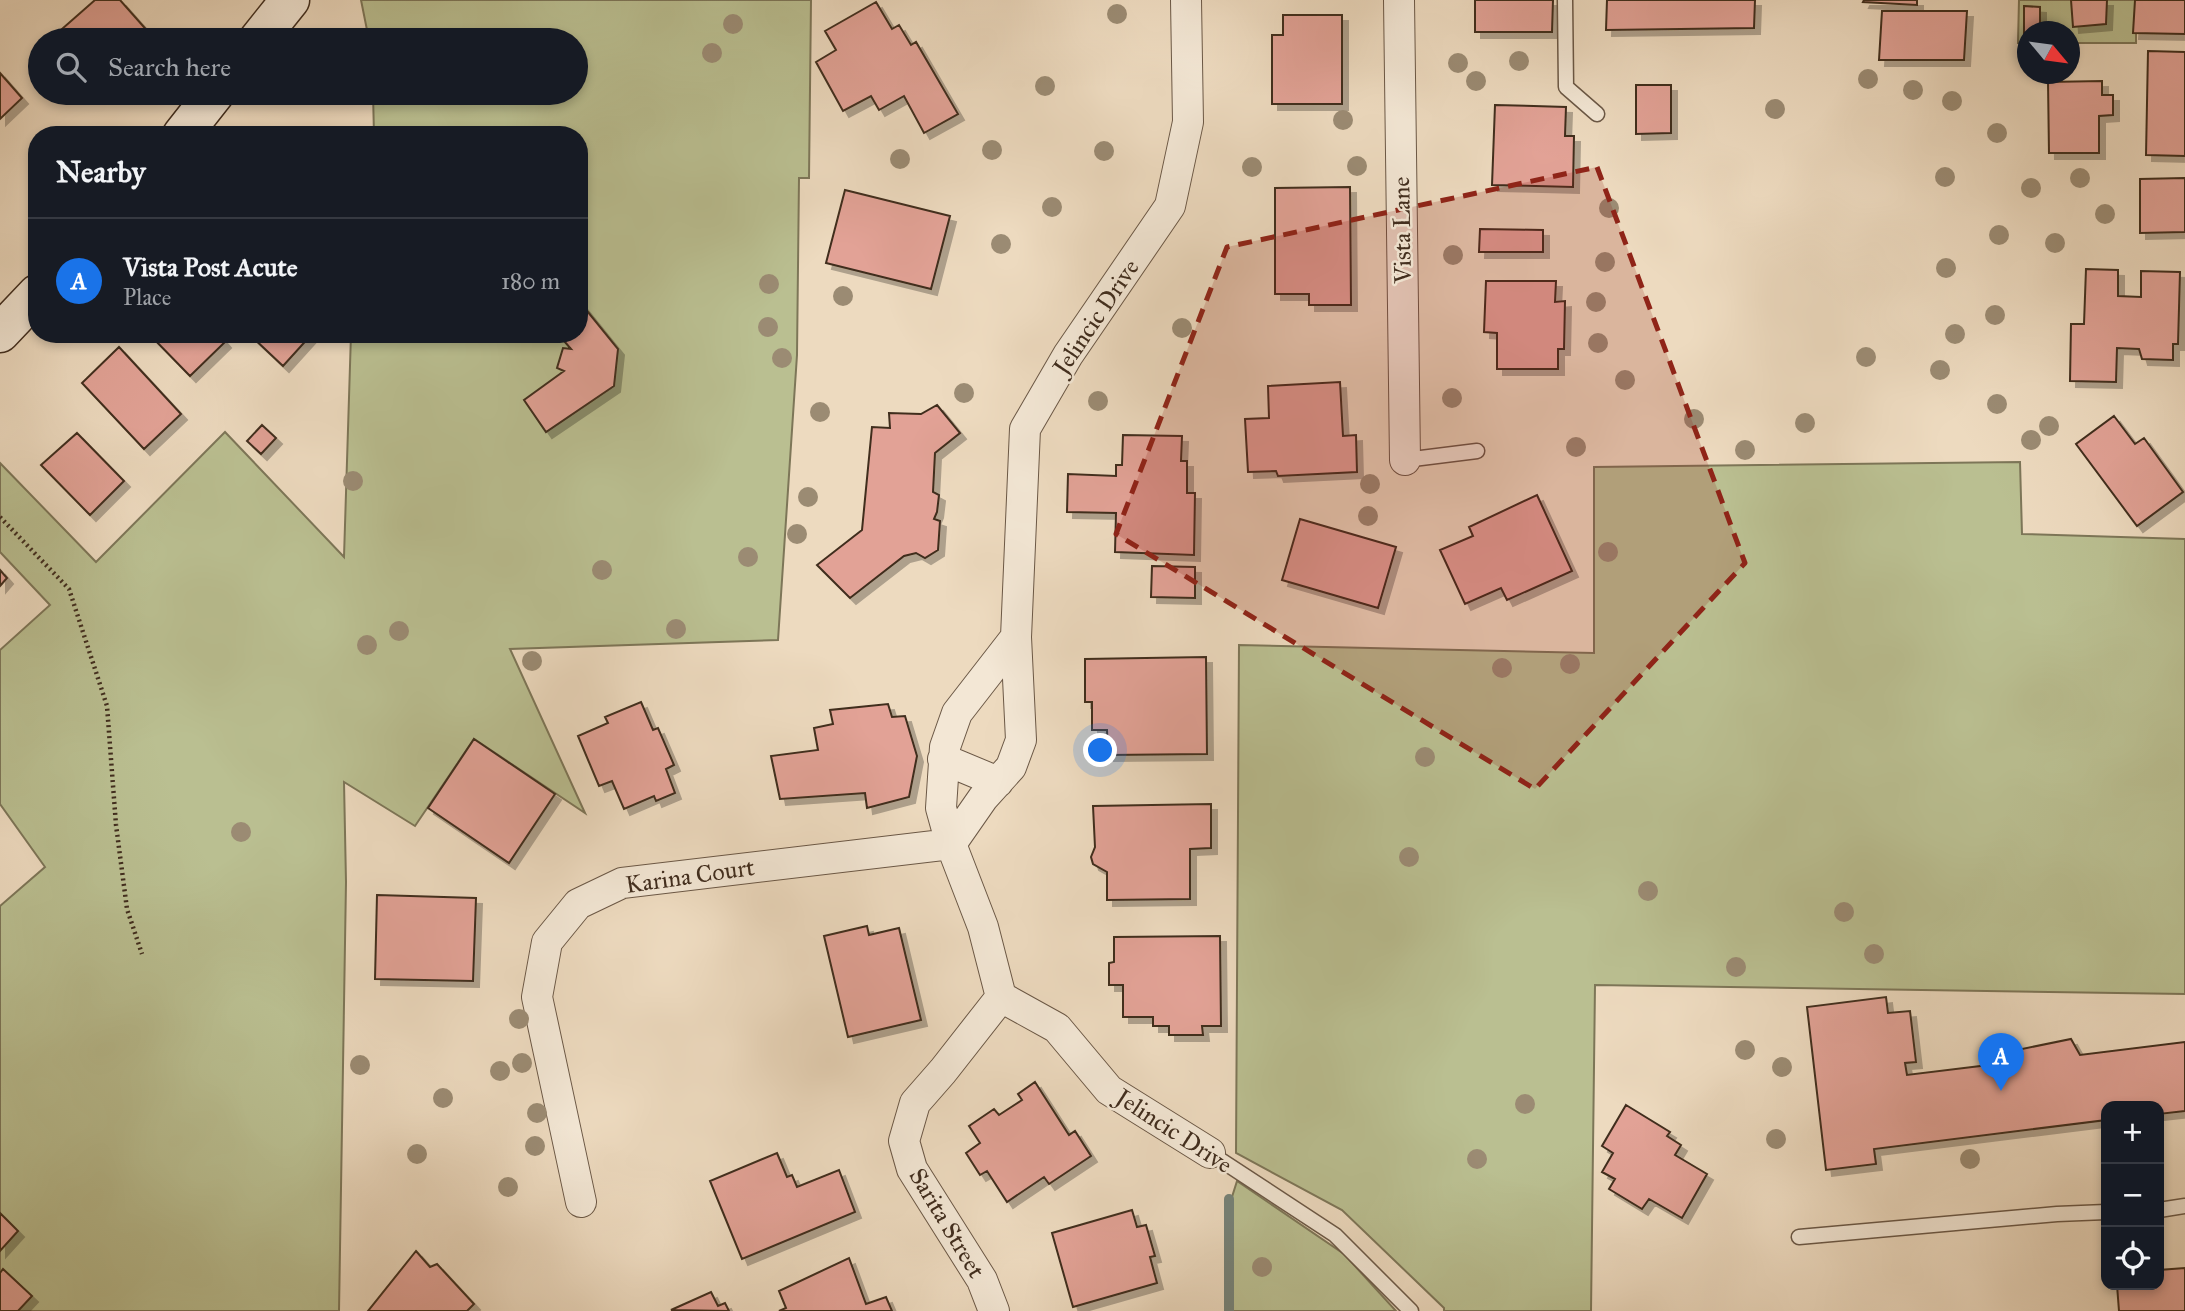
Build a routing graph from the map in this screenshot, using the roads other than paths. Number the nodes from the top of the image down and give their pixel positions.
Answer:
1 (290, 0) edge
2 (1186, 0) edge
3 (1399, 0) edge
4 (1565, 0) edge
5 (268, 28) edge
6 (206, 105) edge
7 (1597, 114) dead end
8 (189, 126) edge
9 (28, 303) edge
10 (0, 333) edge
11 (1477, 451) dead end
12 (1405, 460) joint
13 (1016, 637) junction
14 (943, 759) junction
15 (998, 782) junction
16 (951, 844) junction
17 (1002, 997) junction
18 (1210, 1153) joint
19 (581, 1202) dead end
20 (2185, 1206) edge
21 (2164, 1209) edge
22 (2101, 1212) edge
23 (1799, 1237) dead end
24 (994, 1311) edge
25 (1411, 1311) edge

1 - 5 main road
2 - 13 street, Jelincic Drive
3 - 12 street, Vista Lane
4 - 7 lane
6 - 8 main road
9 - 10 main road
11 - 12 lane
13 - 14 street
13 - 15 street, Jelincic Drive
14 - 15 street
14 - 16 street
15 - 16 street, Jelincic Drive
16 - 17 street
16 - 19 street, Karina Court
17 - 18 street, Jelincic Drive
17 - 24 street, Sarita Street
18 - 25 lane, Jelincic Drive
20 - 21 lane
22 - 23 lane

